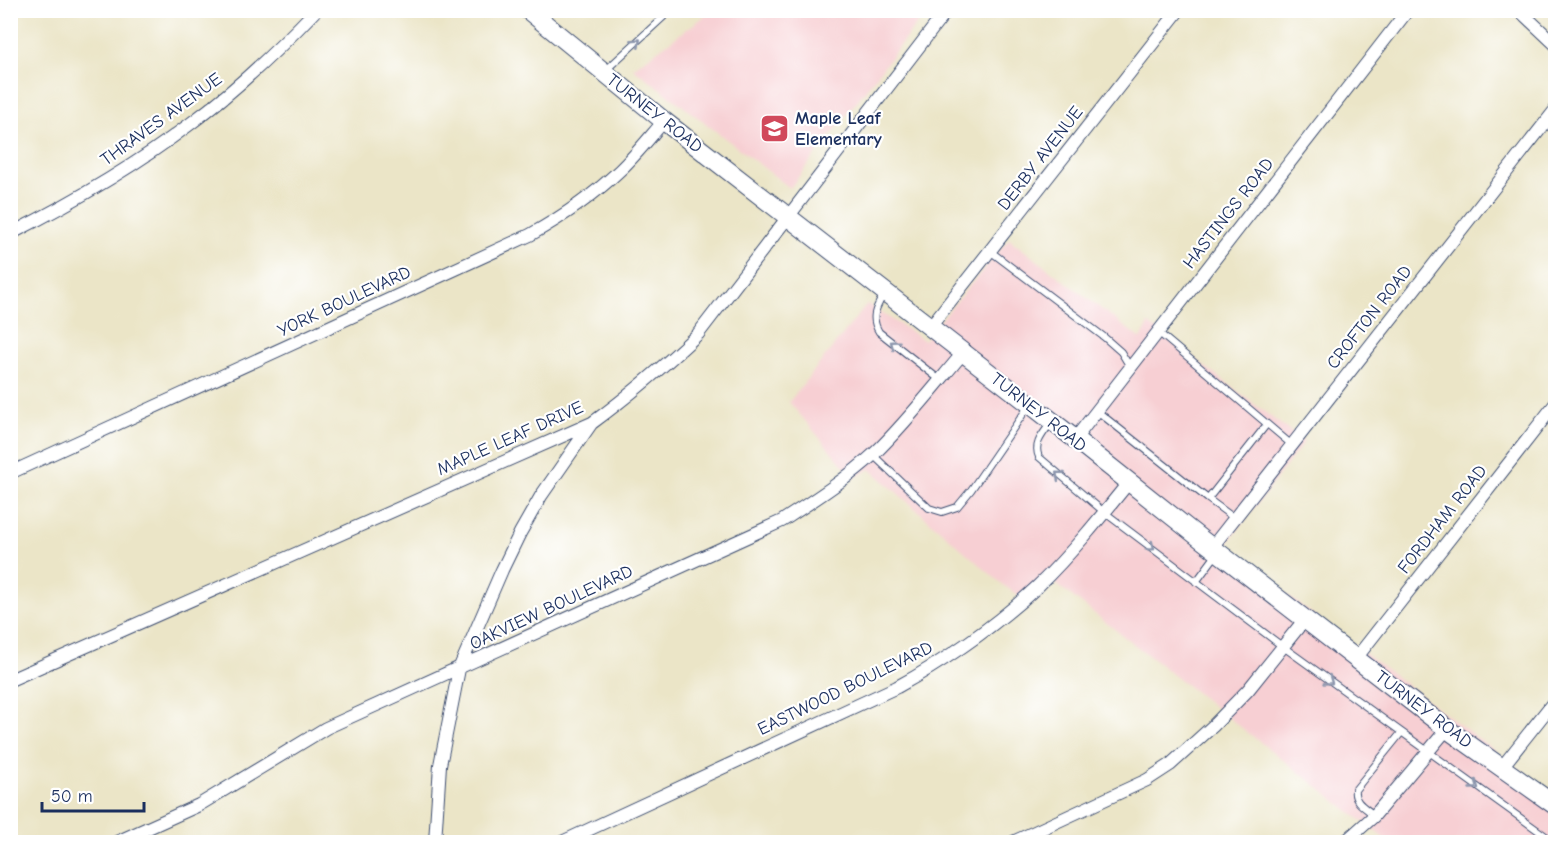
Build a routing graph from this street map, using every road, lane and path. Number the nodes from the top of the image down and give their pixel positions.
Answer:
1 (316, 10) edge
2 (528, 10) edge
3 (671, 10) edge
4 (1179, 10) edge
5 (1408, 10) edge
6 (1519, 10) edge
7 (944, 11) edge
8 (1556, 45) edge
9 (604, 72) junction
10 (1556, 109) edge
11 (664, 121) junction
12 (789, 217) junction
13 (10, 234) edge
14 (990, 250) junction
15 (885, 292) junction
16 (930, 327) junction
17 (1158, 332) junction
18 (963, 353) junction
19 (1131, 368) junction
20 (940, 380) junction
21 (1556, 403) edge
22 (1029, 404) junction
23 (1097, 411) junction
24 (1052, 421) junction
25 (592, 423) junction
26 (1267, 424) junction
27 (1075, 439) junction
28 (1292, 445) junction
29 (873, 455) junction
30 (10, 473) edge
31 (1129, 483) junction
32 (1208, 499) junction
33 (1104, 512) junction
34 (1234, 518) junction
35 (1215, 549) junction
36 (1196, 582) junction
37 (1305, 619) junction
38 (1282, 646) junction
39 (1357, 657) junction
40 (459, 669) junction
41 (10, 680) edge
42 (1556, 699) edge
43 (1447, 729) junction
44 (1401, 733) junction
45 (1428, 752) junction
46 (1502, 767) junction
47 (1556, 806) edge
48 (1374, 816) junction
49 (117, 843) edge
50 (435, 843) edge
51 (562, 843) edge
52 (1012, 843) edge
53 (1345, 843) edge
54 (1554, 843) edge

1 - 13 street, THRAVES AVENUE
2 - 9 main road, TURNEY ROAD
9 -> 3 lane
4 - 14 street, DERBY AVENUE
5 - 17 street, HASTINGS ROAD
6 - 8 street
7 - 12 street, MAPLE LEAF DRIVE
9 - 11 main road, TURNEY ROAD
10 - 28 street, CROFTON ROAD
11 - 12 main road, TURNEY ROAD
11 - 30 street, YORK BOULEVARD
12 - 15 main road, TURNEY ROAD
12 - 25 street, MAPLE LEAF DRIVE
14 - 16 street, DERBY AVENUE
14 - 19 lane
15 - 16 main road, TURNEY ROAD
20 -> 15 lane
16 - 18 main road, TURNEY ROAD
17 - 19 street, HASTINGS ROAD
17 - 26 lane
18 - 20 street, OAKVIEW BOULEVARD
18 - 22 main road, TURNEY ROAD
19 - 23 street, HASTINGS ROAD
20 - 29 street, OAKVIEW BOULEVARD
21 - 39 street, FORDHAM ROAD
22 - 24 main road, TURNEY ROAD
22 - 29 lane
23 - 27 street, HASTINGS ROAD
23 - 32 lane
24 - 27 main road, TURNEY ROAD
33 -> 24 lane
25 - 40 street
25 - 41 street, MAPLE LEAF DRIVE
26 - 28 lane
26 - 32 lane
27 - 31 main road, TURNEY ROAD
28 - 34 street, CROFTON ROAD
29 - 40 street, OAKVIEW BOULEVARD
31 - 33 street, EASTWOOD BOULEVARD
31 - 35 main road, TURNEY ROAD
32 - 34 lane
33 -> 36 lane
33 - 51 street, EASTWOOD BOULEVARD
34 - 35 street, CROFTON ROAD
35 - 36 lane
35 - 37 main road, TURNEY ROAD
36 - 38 lane
37 - 38 street
37 - 39 main road, TURNEY ROAD
38 -> 44 lane
38 - 52 street
39 - 43 main road, TURNEY ROAD
40 - 49 street, OAKVIEW BOULEVARD
40 - 50 street
42 - 46 street
43 - 45 street
43 - 46 main road, TURNEY ROAD
44 - 45 lane
44 - 48 lane
45 - 48 street
45 -> 54 lane
46 - 47 main road, TURNEY ROAD
48 - 53 street

